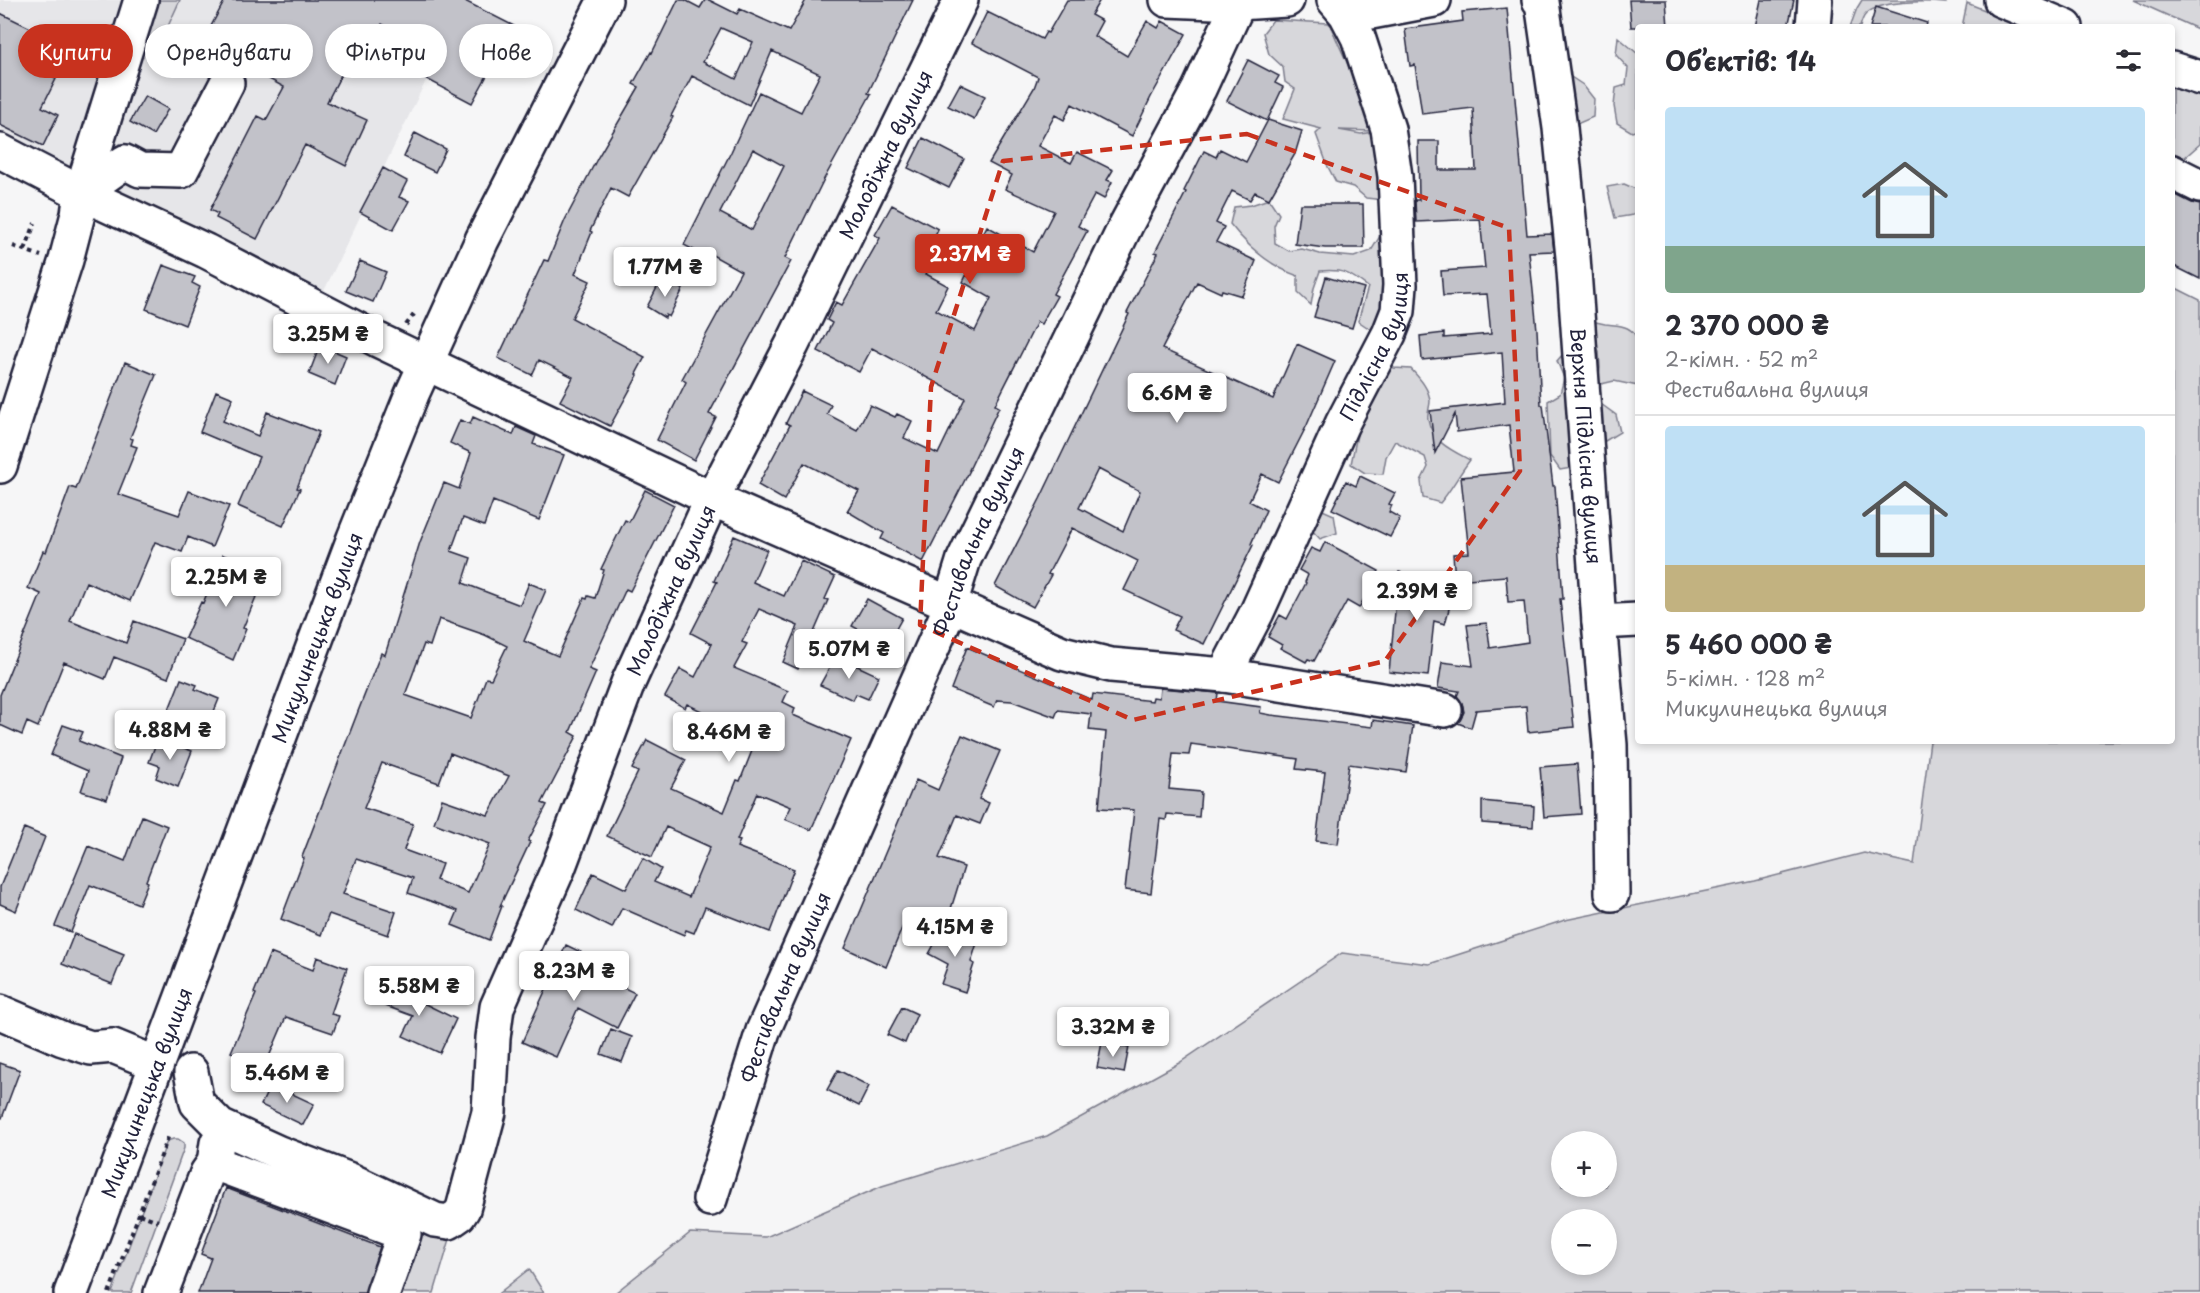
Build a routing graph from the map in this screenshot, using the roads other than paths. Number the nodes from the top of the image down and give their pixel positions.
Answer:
1 (141, 0) edge
2 (605, 0) edge
3 (961, 0) edge
4 (1167, 0) edge
5 (1287, 0) edge
6 (1334, 0) edge
7 (1340, 0) edge
8 (1434, 0) edge
9 (1539, 0) edge
10 (1815, 0) edge
11 (2001, 0) edge
12 (1239, 2) edge
13 (1813, 24) edge
14 (2059, 24) edge
15 (2175, 70) edge
16 (2200, 78) edge
17 (227, 83) dead end
18 (0, 151) edge
19 (2175, 174) edge
20 (2200, 186) edge
21 (81, 194) junction
22 (428, 363) junction
23 (0, 466) edge
24 (712, 499) junction
25 (950, 603) junction
26 (1635, 620) edge
27 (1599, 622) junction
28 (1224, 675) junction
29 (1444, 710) dead end
30 (1612, 894) dead end
31 (2, 1014) edge
32 (157, 1064) junction
33 (191, 1072) dead end
34 (220, 1126) junction
35 (214, 1163) junction
36 (710, 1199) dead end
37 (71, 1293) edge
38 (161, 1293) edge
39 (383, 1293) edge

1 - 21 main road
2 - 22 main road, Микулинецька вулиця
3 - 24 main road, Молодіжна вулиця
4 - 12 main road
5 - 12 main road
6 - 28 main road, Підлісна вулиця
7 - 8 main road
9 - 27 main road, Верхня Підлісна вулиця
10 - 13 main road
11 - 14 main road
12 - 25 main road, Фестивальна вулиця
15 - 16 main road
17 - 21 main road
18 - 21 main road
19 - 20 main road
21 - 22 main road
21 - 23 main road
22 - 24 main road
22 - 32 main road, Микулинецька вулиця
24 - 25 main road
24 - 34 main road, Молодіжна вулиця
25 - 28 main road
25 - 36 main road, Фестивальна вулиця
26 - 27 main road
27 - 30 main road, Верхня Підлісна вулиця
28 - 29 main road
31 - 32 main road
32 - 37 main road, Микулинецька вулиця
33 - 34 main road
34 - 35 main road
35 - 38 main road
35 - 39 main road

